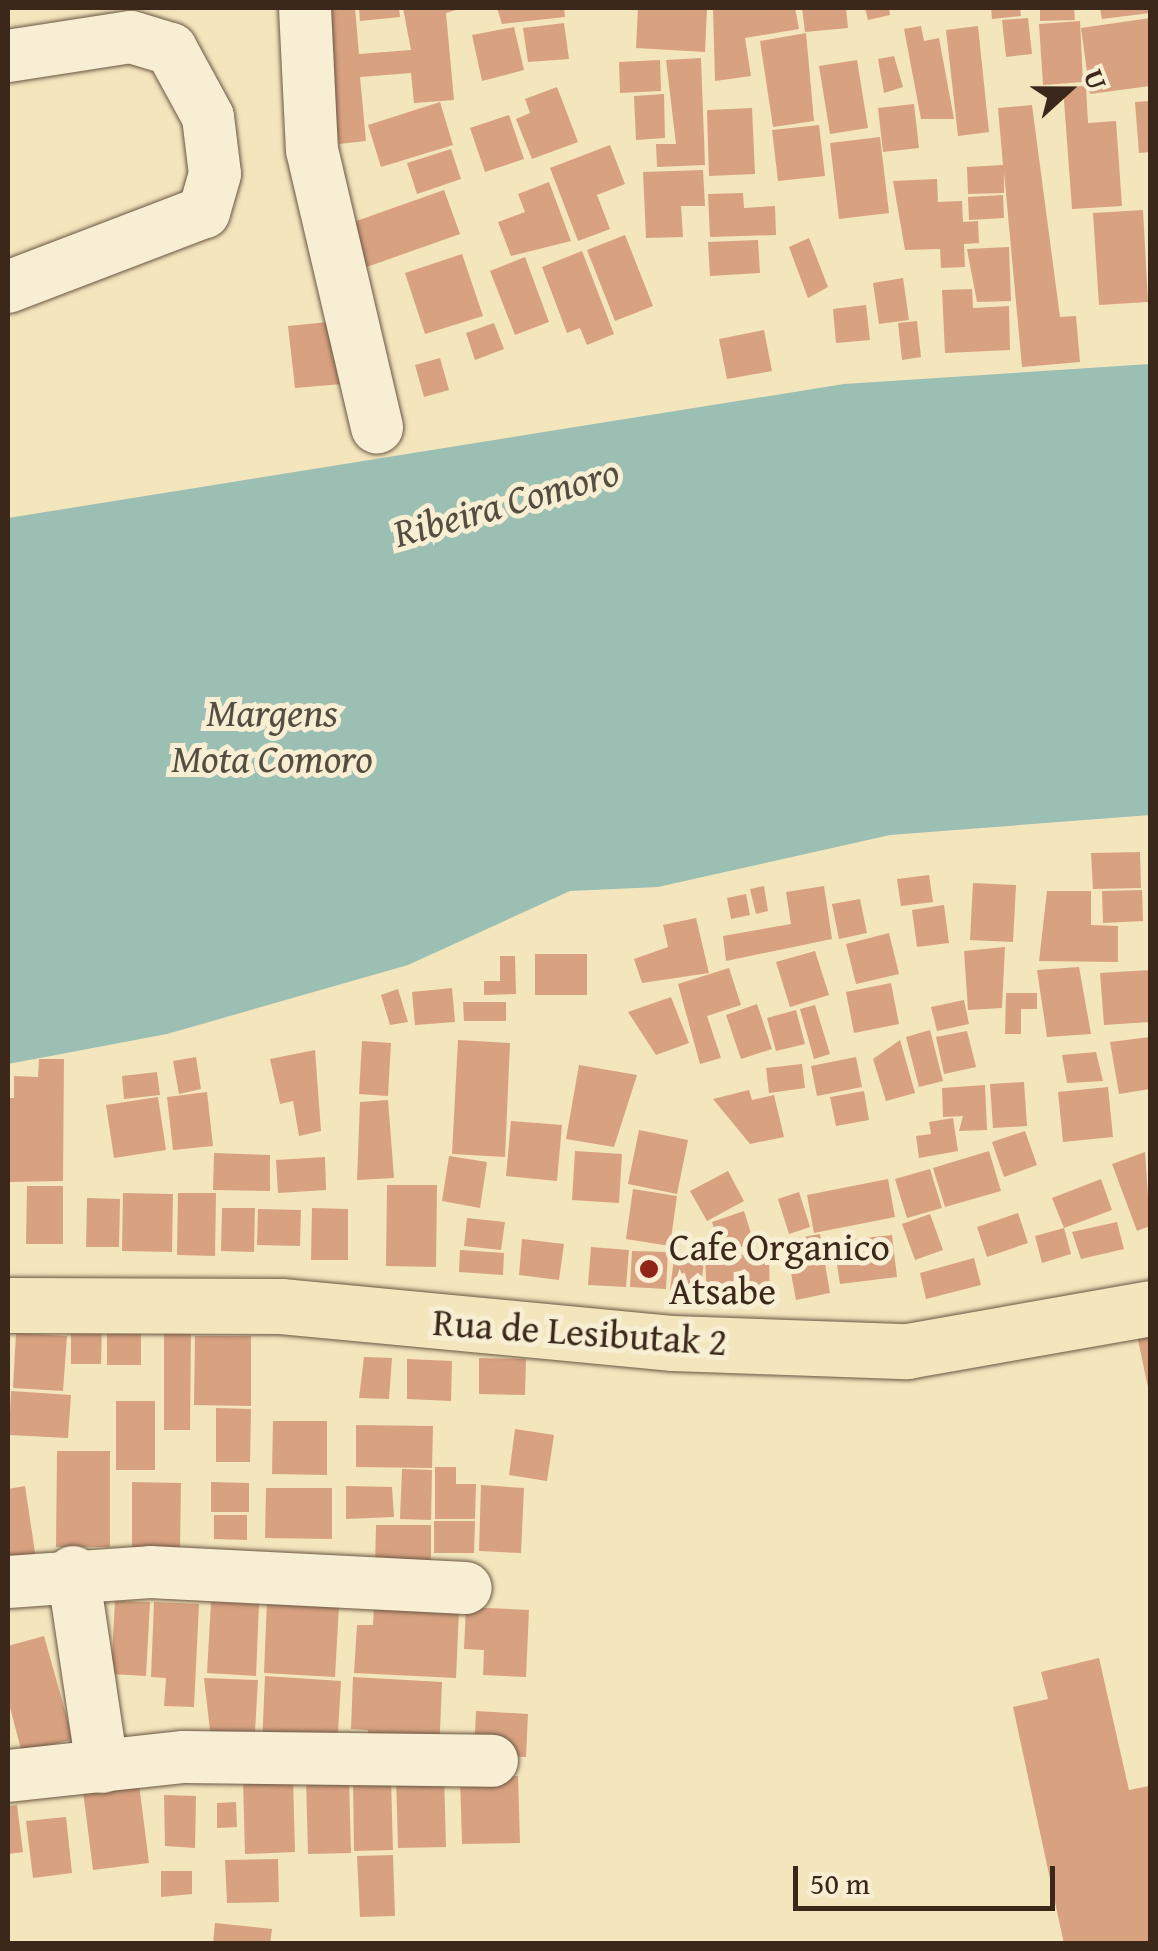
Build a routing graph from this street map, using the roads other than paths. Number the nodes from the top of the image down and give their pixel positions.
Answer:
1 (305, 8) edge
2 (8, 56) edge
3 (8, 287) edge
4 (377, 426) dead end
5 (8, 1305) edge
6 (1150, 1308) edge
7 (73, 1572) junction
8 (8, 1582) edge
9 (466, 1588) dead end
10 (492, 1761) dead end
11 (102, 1767) junction
12 (8, 1776) edge

1 - 4 street
2 - 3 street
5 - 6 main road, Rua de Lesibutak 2
7 - 8 street
7 - 9 street
7 - 11 street
10 - 11 street
11 - 12 street

